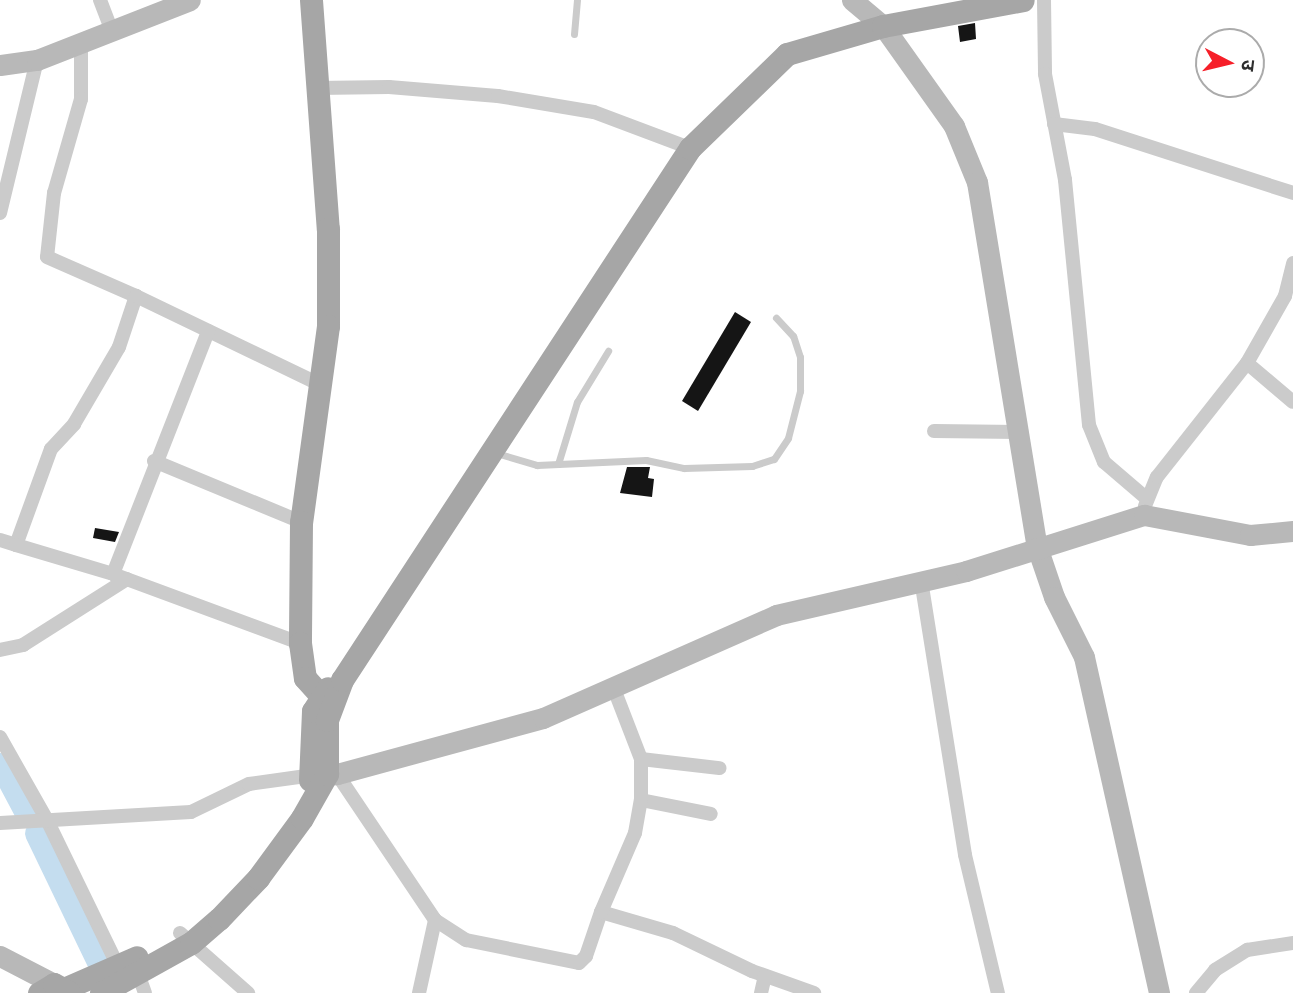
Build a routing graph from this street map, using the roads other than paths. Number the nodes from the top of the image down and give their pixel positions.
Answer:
1 (100, 0) edge
2 (190, 0) edge
3 (311, 0) edge
4 (577, 0) edge
5 (1023, 0) edge
6 (1044, 0) edge
7 (856, 1) edge
8 (883, 26) junction
9 (111, 29) junction
10 (574, 34) dead end
11 (81, 41) junction
12 (37, 60) junction
13 (0, 65) edge
14 (317, 88) junction
15 (1054, 124) junction
16 (690, 148) junction
17 (1293, 193) edge
18 (0, 213) edge
19 (1293, 264) edge
20 (136, 296) junction
21 (776, 318) dead end
22 (208, 331) junction
23 (608, 351) dead end
24 (1247, 363) junction
25 (321, 385) junction
26 (1293, 402) edge
27 (934, 431) dead end
28 (1018, 432) junction
29 (491, 452) junction
30 (154, 461) junction
31 (558, 464) junction
32 (1145, 507) junction
33 (301, 522) junction
34 (1289, 535) edge
35 (0, 540) edge
36 (16, 545) junction
37 (1037, 547) junction
38 (113, 574) junction
39 (127, 579) junction
40 (920, 580) junction
41 (300, 643) junction
42 (0, 650) edge
43 (614, 689) junction
44 (325, 701) junction
45 (0, 737) edge
46 (641, 759) junction
47 (719, 768) dead end
48 (326, 774) junction
49 (641, 800) junction
50 (710, 814) dead end
51 (48, 822) junction
52 (0, 823) edge
53 (601, 912) junction
54 (435, 920) junction
55 (186, 938) junction
56 (1293, 943) edge
57 (2, 957) edge
58 (765, 976) junction
59 (133, 977) edge
60 (57, 989) edge
61 (806, 992) edge
62 (30, 993) edge
63 (101, 993) edge
64 (248, 993) edge
65 (419, 993) edge
66 (761, 993) edge
67 (998, 993) edge
68 (1159, 993) edge
69 (1196, 993) edge

1 - 9 street
2 - 9 street
3 - 14 main road
4 - 10 lane
5 - 8 main road
6 - 15 street
7 - 8 street
8 - 16 main road
8 - 28 street
9 - 11 street
11 - 12 street
11 - 20 street
12 - 13 street
12 - 18 street
14 - 16 street
14 - 25 main road
15 - 17 street
15 - 32 street
16 - 29 main road
19 - 24 street
20 - 22 street
20 - 36 street
21 - 31 lane
22 - 25 street
22 - 30 street
23 - 31 lane
24 - 26 street
24 - 32 street
25 - 33 main road
27 - 28 street
28 - 37 street
29 - 31 lane
29 - 44 main road
30 - 33 street
30 - 38 street
32 - 34 street
32 - 37 street
33 - 41 main road
35 - 36 street
36 - 38 street
37 - 40 street
37 - 68 street
38 - 39 street
39 - 41 street
39 - 42 street
40 - 43 street
40 - 67 street
41 - 44 main road
43 - 46 street
43 - 48 street
44 - 48 main road
45 - 51 street
46 - 47 street
46 - 49 street
48 - 51 street
48 - 54 street
48 - 55 main road
49 - 50 street
49 - 53 street
51 - 52 street
51 - 59 street
53 - 54 street
53 - 58 street
54 - 65 street
55 - 59 main road
55 - 64 street
56 - 69 street
57 - 60 street
57 - 62 street
58 - 61 street
58 - 66 street
59 - 60 main road
59 - 63 main road

